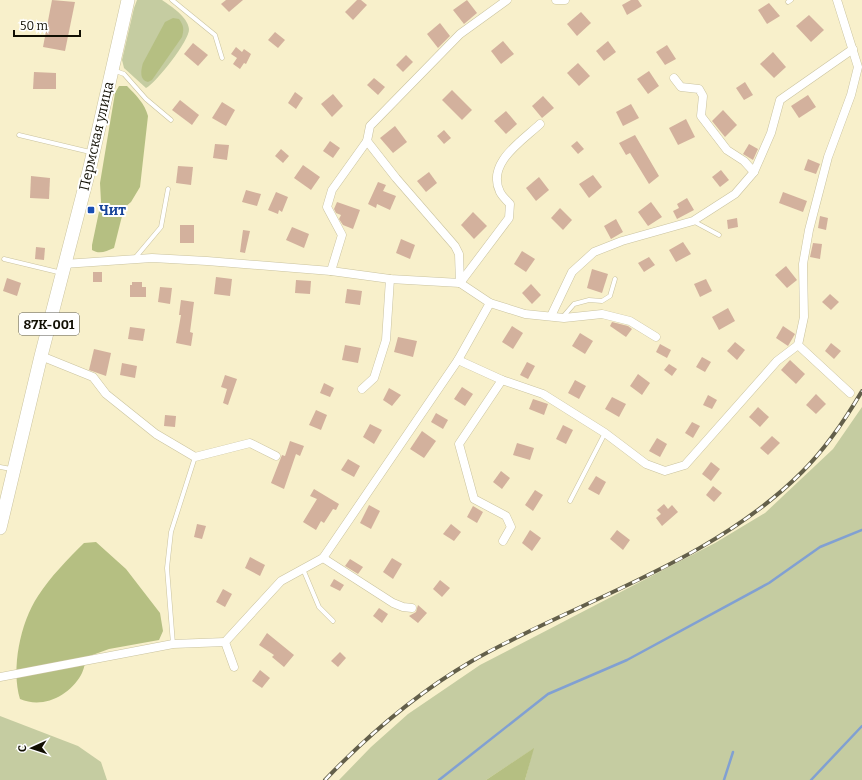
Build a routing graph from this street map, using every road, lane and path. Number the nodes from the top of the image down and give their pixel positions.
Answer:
1 (128, 0) edge
2 (172, 0) edge
3 (506, 0) edge
4 (556, 0) edge
5 (566, 0) edge
6 (837, 0) edge
7 (853, 49) junction
8 (222, 58) dead end
9 (112, 70) junction
10 (674, 78) dead end
11 (171, 120) dead end
12 (540, 124) dead end
13 (19, 135) dead end
14 (368, 141) junction
15 (93, 153) junction
16 (754, 172) junction
17 (168, 189) dead end
18 (693, 221) junction
19 (720, 235) dead end
20 (4, 259) dead end
21 (133, 260) junction
22 (63, 268) junction
23 (331, 271) junction
24 (390, 279) junction
25 (615, 279) dead end
26 (460, 283) junction
27 (490, 303) junction
28 (551, 316) junction
29 (562, 318) junction
30 (656, 337) dead end
31 (798, 345) junction
32 (41, 356) junction
33 (458, 360) junction
34 (502, 380) junction
35 (362, 390) dead end
36 (850, 394) dead end
37 (605, 433) junction
38 (276, 456) dead end
39 (195, 457) junction
40 (0, 467) edge
41 (15, 470) junction
42 (570, 502) dead end
43 (0, 528) edge
44 (503, 541) dead end
45 (322, 558) junction
46 (303, 569) junction
47 (412, 608) dead end
48 (333, 621) dead end
49 (225, 642) junction
50 (173, 644) junction
51 (234, 667) dead end
52 (0, 678) edge

1 - 9 main road, Пермская улица / 87К-001
2 - 8 lane
3 - 14 street
4 - 5 street
6 - 7 street
7 - 16 street
7 - 31 street
9 - 11 lane
9 - 15 main road, Пермская улица / 87К-001
10 - 16 street
12 - 26 street
13 - 15 lane
14 - 23 street
14 - 26 street
15 - 22 main road, Пермская улица / 87К-001
16 - 18 street
17 - 21 lane
18 - 19 lane
18 - 28 street
20 - 22 lane
21 - 22 street
21 - 23 street
22 - 32 main road, Пермская улица / 87К-001
23 - 24 street
24 - 26 street
24 - 35 street
25 - 29 lane
26 - 27 street
27 - 28 street
27 - 33 street
28 - 29 street
29 - 30 street
31 - 36 street
31 - 37 street
32 - 39 street
32 - 41 main road, Пермская улица / 87К-001
33 - 34 street
33 - 45 street
34 - 37 street
34 - 44 street
37 - 42 lane
38 - 39 street
39 - 50 lane
40 - 41 lane
41 - 43 main road, Пермская улица / 87К-001
45 - 46 street
45 - 47 street
46 - 48 lane
46 - 49 street
49 - 50 street
49 - 51 street
50 - 52 street

